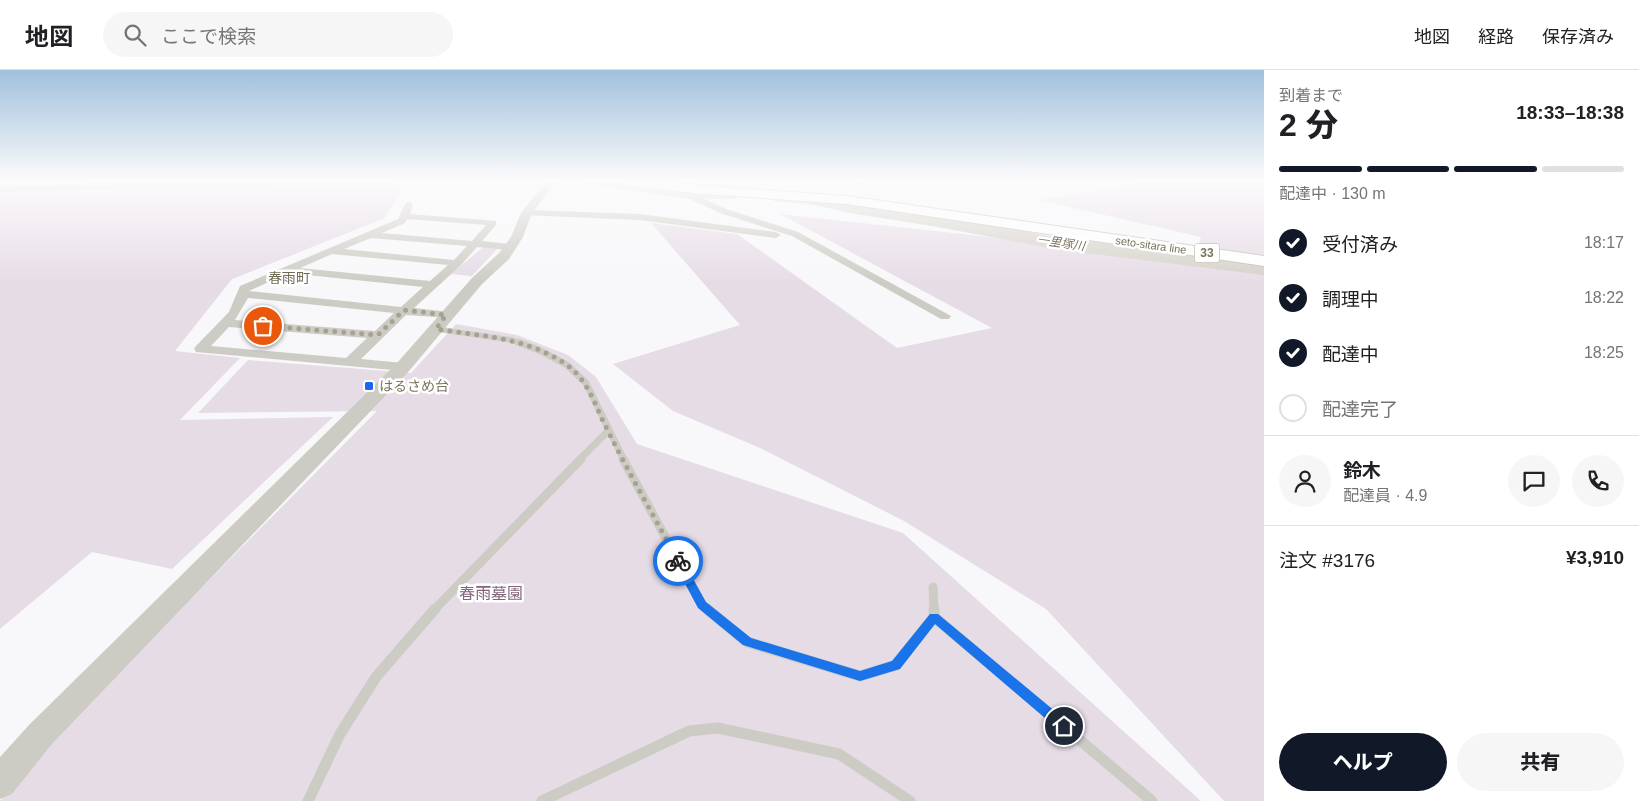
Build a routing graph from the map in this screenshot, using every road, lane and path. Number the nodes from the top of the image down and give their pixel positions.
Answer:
1 (526, 214) edge
2 (558, 214) edge
3 (734, 214) edge
4 (943, 214) edge
5 (404, 216) joint
6 (795, 234) junction
7 (369, 235) junction
8 (476, 244) junction
9 (511, 247) junction
10 (328, 251) junction
11 (1264, 261) edge
12 (457, 263) junction
13 (284, 270) junction
14 (433, 285) junction
15 (244, 294) junction
16 (404, 310) junction
17 (945, 316) dead end
18 (225, 322) junction
19 (441, 322) junction
20 (378, 335) junction
21 (351, 361) junction
22 (403, 367) junction
23 (608, 431) junction
24 (933, 587) dead end
25 (934, 617) junction
26 (0, 782) edge
27 (909, 800) edge
28 (308, 801) edge
29 (542, 801) edge
30 (1152, 801) edge

1 - 9 street
2 - 6 street
3 - 6 street
4 - 11 main road, seto-sitara line / 33
5 - 7 street
5 - 8 street
6 - 17 street
7 - 8 street
7 - 10 street
8 - 9 street
8 - 12 street
9 - 19 street
10 - 12 street
10 - 13 street
12 - 14 street
13 - 14 street
13 - 15 street
14 - 16 street
15 - 16 street
15 - 18 street
16 - 19 street
16 - 20 street
18 - 20 street
18 - 21 street
19 - 22 street
19 - 23 lane
20 - 21 street
21 - 22 street
22 - 26 street
23 - 25 lane
23 - 28 lane
24 - 25 lane
25 - 30 lane
27 - 29 lane

